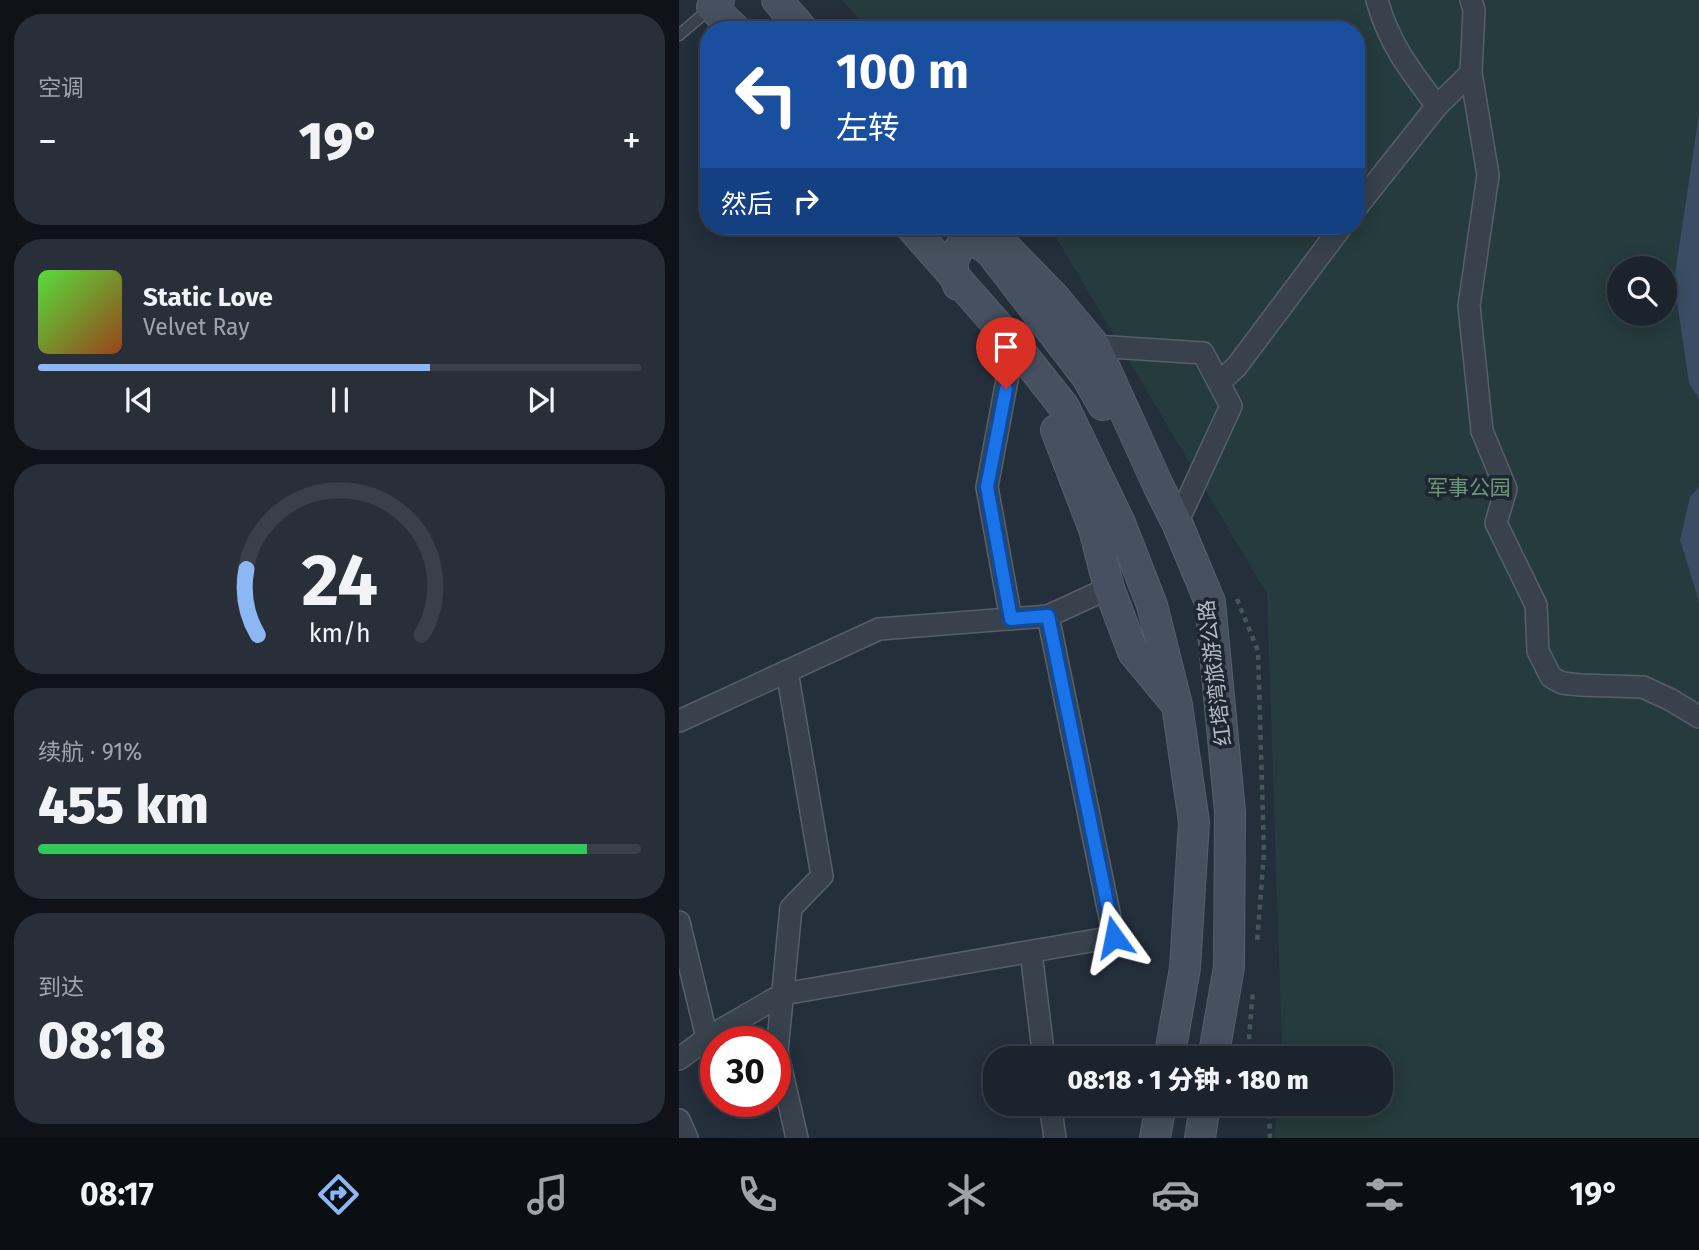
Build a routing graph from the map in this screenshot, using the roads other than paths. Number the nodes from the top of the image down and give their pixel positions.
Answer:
1 (777, 0) edge
2 (1377, 0) edge
3 (1471, 0) edge
4 (712, 2) edge
5 (727, 21) edge
6 (795, 21) edge
7 (679, 35) edge
8 (1471, 73) junction
9 (1437, 106) junction
10 (1365, 197) edge
11 (918, 235) edge
12 (994, 235) edge
13 (1335, 235) edge
14 (952, 271) junction
15 (1095, 346) junction
16 (1010, 364) junction
17 (1219, 383) junction
18 (1158, 485) junction
19 (1177, 523) junction
20 (1109, 588) junction
21 (1048, 616) junction
22 (1011, 619) junction
23 (787, 671) junction
24 (1177, 705) junction
25 (1699, 716) edge
26 (679, 721) edge
27 (679, 922) edge
28 (1031, 952) junction
29 (783, 994) junction
30 (704, 1026) edge
31 (728, 1026) edge
32 (700, 1043) edge
33 (1042, 1046) edge
34 (1171, 1046) edge
35 (1215, 1046) edge
36 (679, 1059) edge
37 (1052, 1116) edge
38 (1159, 1116) edge
39 (1203, 1116) edge
40 (679, 1120) edge
41 (687, 1138) edge
42 (797, 1138) edge
43 (1055, 1138) edge
44 (1155, 1138) edge
45 (1200, 1138) edge

1 - 6 main road
2 - 9 street
3 - 8 street
4 - 5 main road
4 - 7 lane
8 - 9 street
8 - 25 street
9 - 10 street
11 - 14 main road
12 - 15 main road, 红塔湾旅游公路
13 - 17 street
14 - 16 main road
14 - 18 main road
14 - 24 main road
15 - 17 street
15 - 18 main road, 红塔湾旅游公路
16 - 20 main road
16 - 22 street
17 - 19 street
18 - 19 main road, 红塔湾旅游公路
19 - 35 main road, 红塔湾旅游公路
20 - 21 street
20 - 24 main road
21 - 22 street
21 - 28 street
22 - 23 street
23 - 26 street
23 - 29 street
24 - 34 main road
27 - 30 street
28 - 29 street
28 - 33 street
29 - 31 street
29 - 42 street
32 - 36 street
37 - 43 street
38 - 44 main road
39 - 45 main road
40 - 41 street

